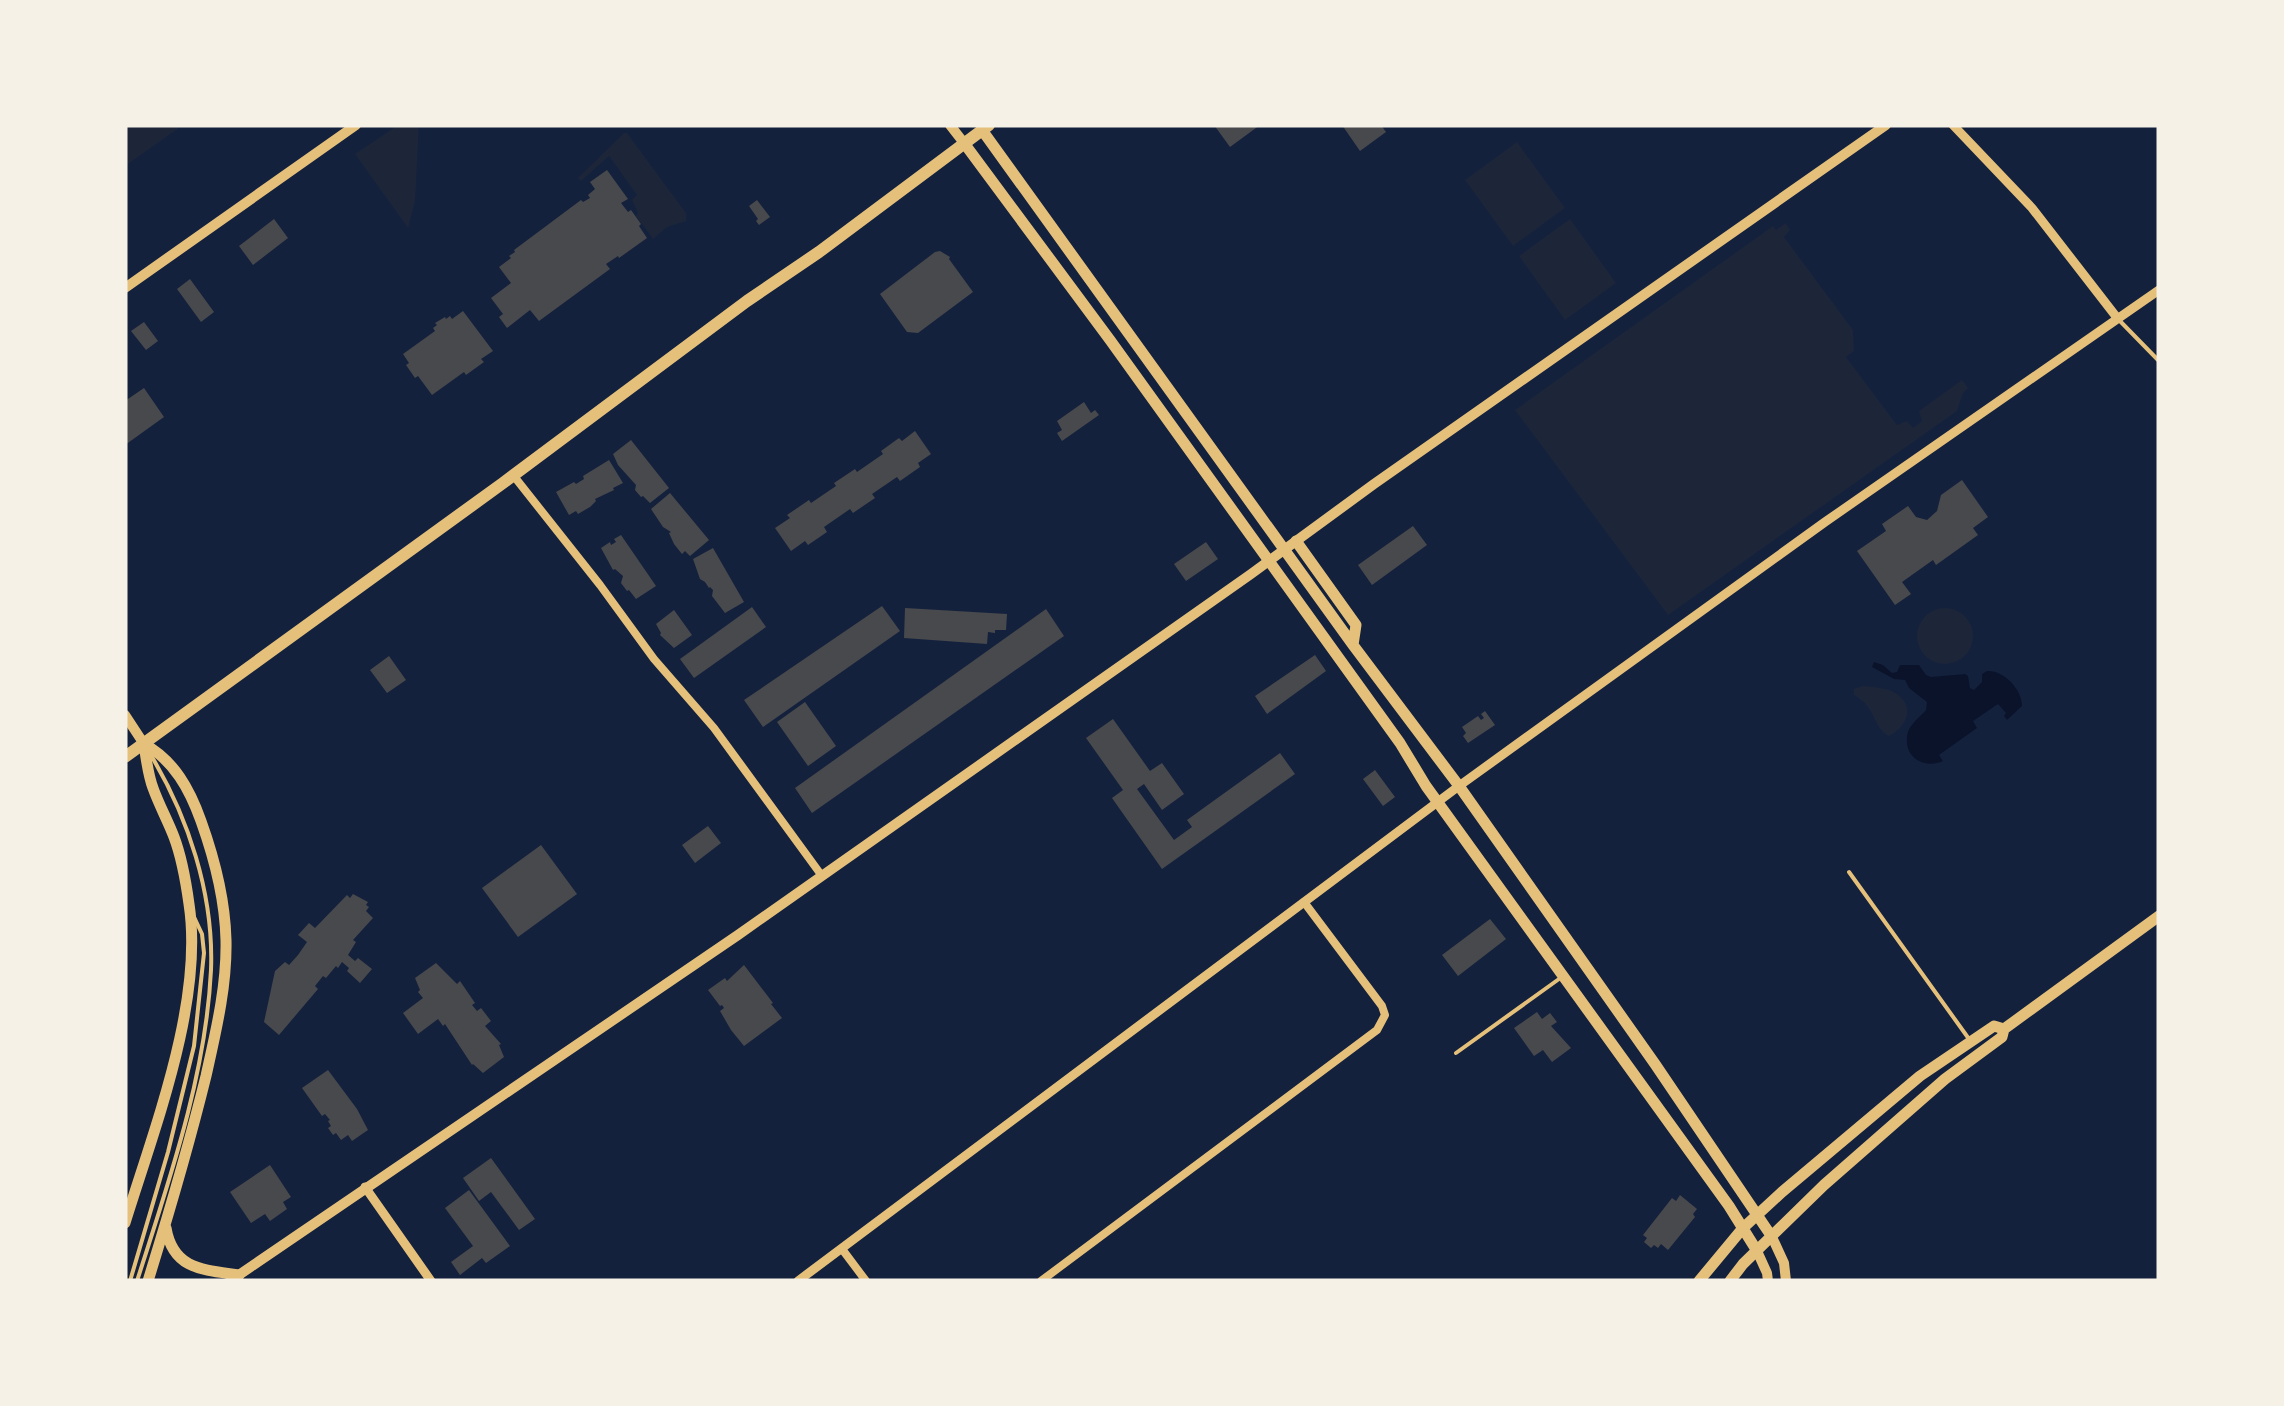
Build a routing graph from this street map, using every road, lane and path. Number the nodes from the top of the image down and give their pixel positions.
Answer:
1 (356, 125) edge
2 (950, 125) edge
3 (1886, 125) edge
4 (1954, 125) edge
5 (983, 127) edge
6 (964, 143) junction
7 (125, 288) edge
8 (2159, 290) edge
9 (2118, 318) junction
10 (2159, 361) edge
11 (513, 475) junction
12 (1296, 542) junction
13 (1285, 550) junction
14 (1268, 561) junction
15 (1353, 644) junction
16 (125, 715) edge
17 (144, 744) junction
18 (125, 757) edge
19 (1459, 786) junction
20 (1438, 802) junction
21 (1850, 872) dead end
22 (822, 876) junction
23 (1304, 902) junction
24 (190, 908) junction
25 (2159, 916) edge
26 (1563, 976) junction
27 (2004, 1029) junction
28 (1971, 1042) junction
29 (1456, 1053) dead end
30 (365, 1187) junction
31 (1758, 1214) junction
32 (167, 1219) junction
33 (125, 1223) edge
34 (1743, 1228) junction
35 (1772, 1237) junction
36 (842, 1248) junction
37 (1757, 1250) junction
38 (236, 1279) edge
39 (133, 1281) edge
40 (148, 1281) edge
41 (431, 1281) edge
42 (798, 1281) edge
43 (866, 1281) edge
44 (1042, 1281) edge
45 (1699, 1281) edge
46 (1730, 1281) edge
47 (1768, 1281) edge
48 (1786, 1281) edge

1 - 7 main road
2 - 6 main road
3 - 12 main road
4 - 9 street
5 - 6 highway
5 - 13 main road
6 - 11 highway
6 - 14 main road
8 - 9 street
9 - 10 lane
9 - 19 street
11 - 17 highway
11 - 22 street
12 - 13 main road
12 - 15 main road
13 - 14 main road
13 - 15 main road
14 - 20 main road
14 - 22 main road
15 - 19 main road
16 - 17 main road
17 - 18 highway
17 - 24 main road
17 - 32 main road
17 - 39 lane
19 - 20 street
19 - 31 main road
20 - 23 street
20 - 26 main road
21 - 28 lane
22 - 30 main road
23 - 36 street
23 - 44 street
24 - 33 main road
24 - 39 lane
25 - 27 main road
26 - 29 lane
26 - 34 main road
27 - 28 main road
27 - 35 main road
28 - 31 main road
30 - 38 main road
30 - 41 street
31 - 34 main road
31 - 35 main road
32 - 38 main road
32 - 40 main road
34 - 37 main road
34 - 45 main road
35 - 37 main road
35 - 48 main road
36 - 42 street
36 - 43 street
37 - 46 main road
37 - 47 main road

